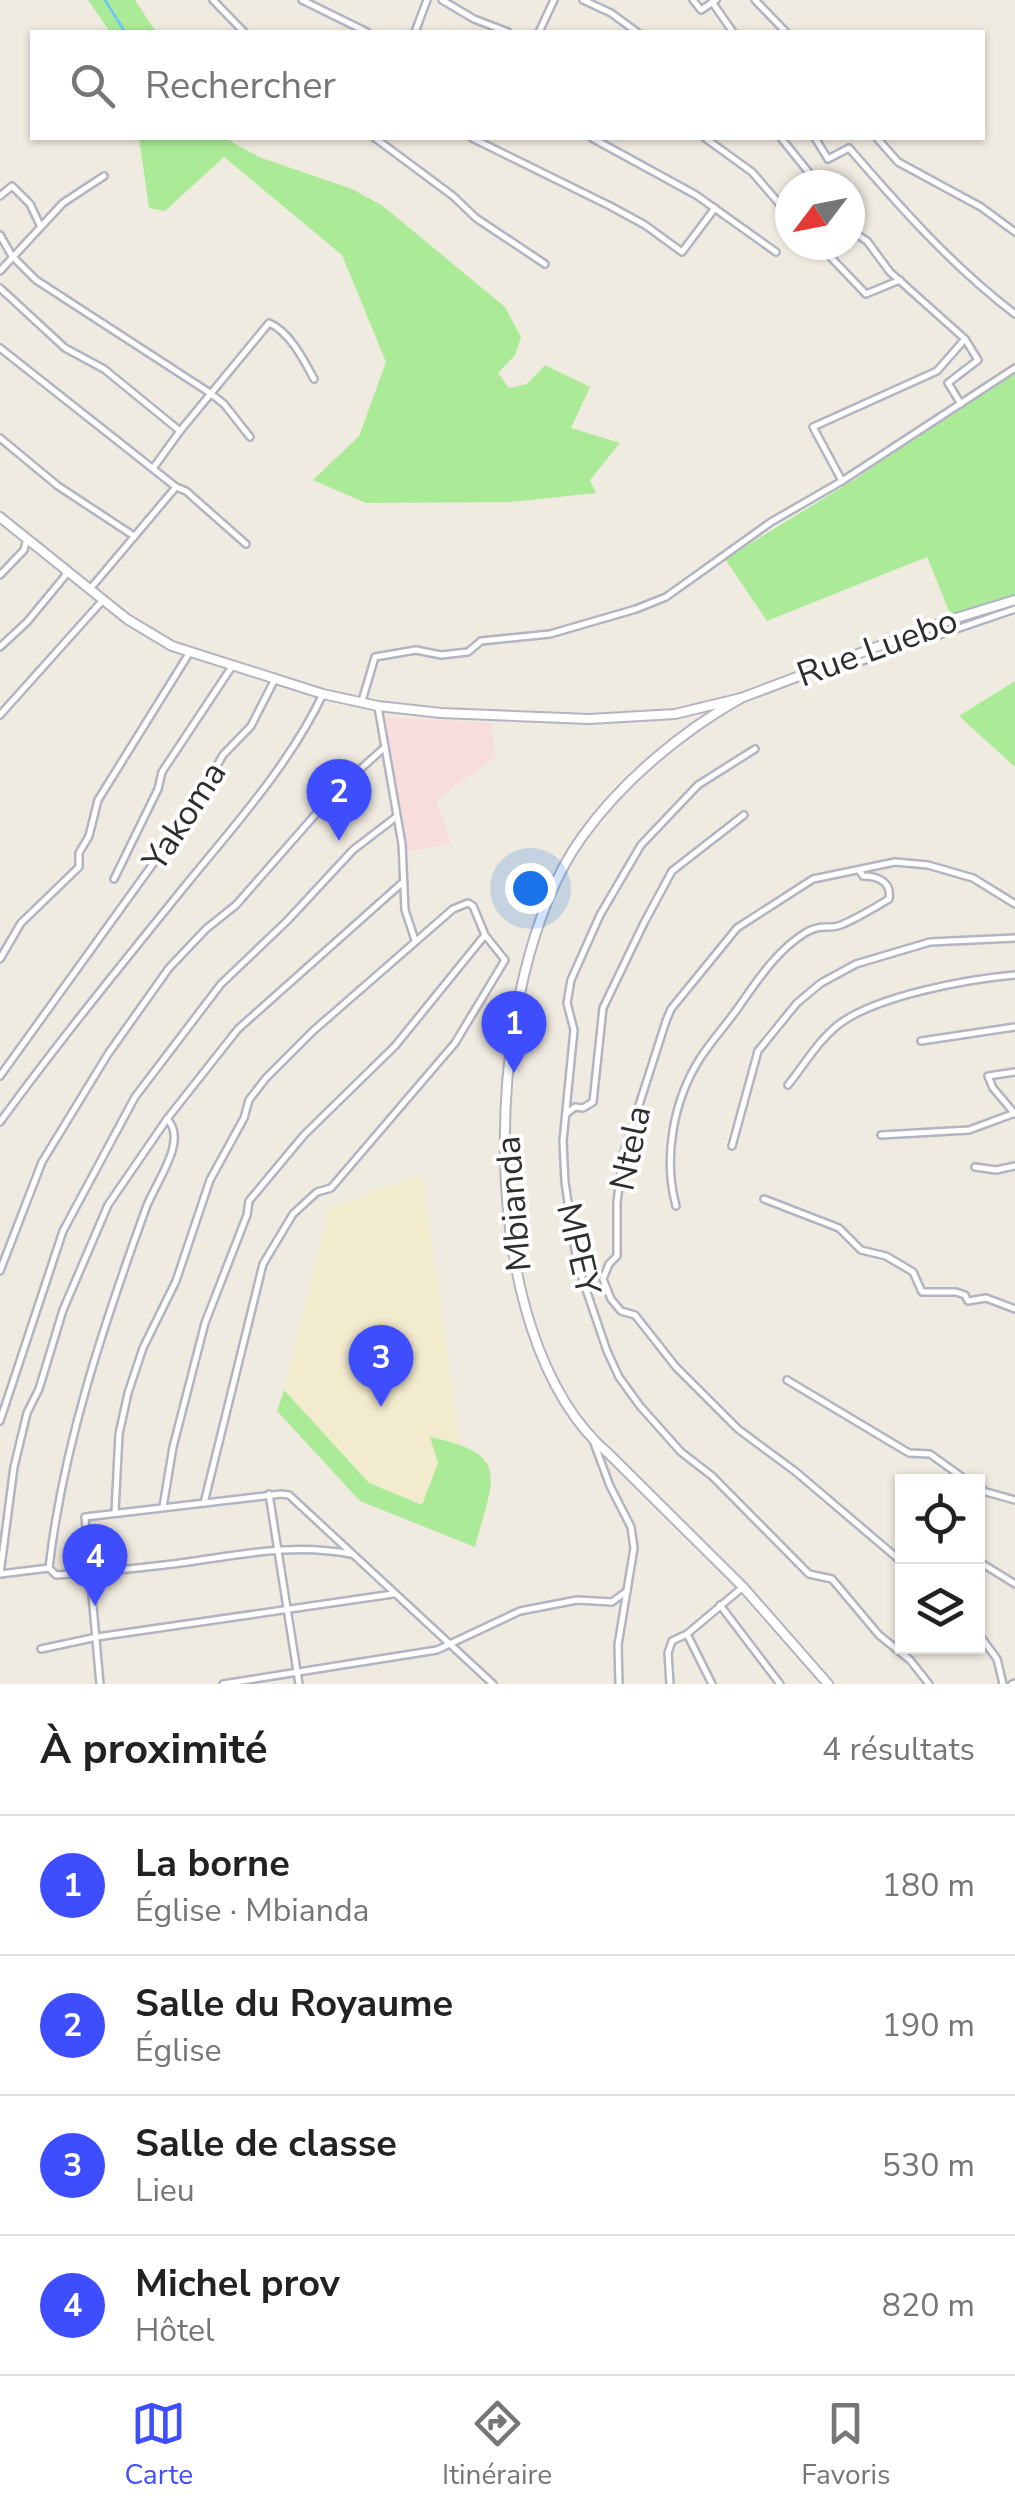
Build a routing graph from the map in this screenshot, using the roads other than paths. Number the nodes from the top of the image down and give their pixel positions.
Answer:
1 (213, 0) edge
2 (302, 0) edge
3 (428, 0) edge
4 (442, 0) edge
5 (554, 0) edge
6 (583, 0) edge
7 (692, 0) edge
8 (756, 0) edge
9 (714, 1) edge
10 (242, 30) edge
11 (364, 30) edge
12 (416, 30) edge
13 (503, 30) edge
14 (540, 30) edge
15 (634, 30) edge
16 (732, 30) edge
17 (784, 30) edge
18 (378, 140) edge
19 (476, 140) edge
20 (596, 140) edge
21 (709, 140) edge
22 (787, 140) edge
23 (815, 140) edge
24 (879, 140) edge
25 (808, 170) edge
26 (104, 176) dead end
27 (0, 196) edge
28 (775, 199) edge
29 (716, 208) junction
30 (40, 226) junction
31 (1015, 232) edge
32 (0, 235) edge
33 (865, 239) edge
34 (775, 251) edge
35 (12, 256) junction
36 (833, 260) edge
37 (545, 264) dead end
38 (0, 271) edge
39 (900, 280) junction
40 (0, 288) edge
41 (1015, 314) edge
42 (965, 339) junction
43 (0, 348) edge
44 (1015, 368) edge
45 (938, 371) junction
46 (314, 379) dead end
47 (948, 383) junction
48 (210, 393) junction
49 (962, 404) junction
50 (180, 431) junction
51 (0, 438) edge
52 (250, 438) dead end
53 (154, 468) junction
54 (842, 481) junction
55 (176, 487) junction
56 (1, 518) edge
57 (134, 536) junction
58 (27, 537) junction
59 (246, 544) dead end
60 (66, 570) junction
61 (0, 575) edge
62 (90, 589) junction
63 (103, 600) junction
64 (1015, 600) edge
65 (1015, 609) edge
66 (0, 648) edge
67 (190, 652) junction
68 (233, 665) junction
69 (813, 669) junction
70 (275, 679) junction
71 (324, 694) junction
72 (740, 698) junction
73 (362, 702) junction
74 (378, 706) junction
75 (0, 715) edge
76 (385, 748) junction
77 (755, 750) dead end
78 (744, 816) dead end
79 (396, 817) junction
80 (858, 868) junction
81 (114, 879) dead end
82 (402, 882) junction
83 (1015, 904) edge
84 (485, 935) junction
85 (1015, 938) edge
86 (415, 940) junction
87 (0, 959) edge
88 (1015, 974) edge
89 (1015, 1027) edge
90 (921, 1041) dead end
91 (1015, 1072) edge
92 (0, 1076) edge
93 (788, 1084) dead end
94 (566, 1114) junction
95 (1015, 1114) edge
96 (167, 1119) junction
97 (0, 1122) edge
98 (881, 1136) dead end
99 (732, 1146) dead end
100 (1015, 1166) edge
101 (975, 1167) dead end
102 (764, 1198) dead end
103 (676, 1206) dead end
104 (0, 1271) edge
105 (1015, 1309) edge
106 (786, 1380) dead end
107 (0, 1421) edge
108 (594, 1443) junction
109 (958, 1474) edge
110 (985, 1491) edge
111 (269, 1494) junction
112 (1015, 1500) edge
113 (204, 1503) junction
114 (163, 1508) junction
115 (115, 1512) junction
116 (279, 1548) junction
117 (351, 1554) junction
118 (895, 1556) edge
119 (984, 1564) edge
120 (49, 1568) junction
121 (91, 1572) junction
122 (0, 1574) edge
123 (1015, 1584) edge
124 (743, 1587) junction
125 (626, 1591) junction
126 (393, 1594) junction
127 (720, 1606) junction
128 (288, 1610) junction
129 (687, 1634) junction
130 (97, 1638) junction
131 (985, 1643) edge
132 (453, 1644) junction
133 (41, 1649) dead end
134 (297, 1672) junction
135 (100, 1684) edge
136 (223, 1684) edge
137 (298, 1684) edge
138 (493, 1684) edge
139 (619, 1684) edge
140 (670, 1684) edge
141 (712, 1684) edge
142 (780, 1684) edge
143 (828, 1684) edge
144 (929, 1684) edge
145 (1004, 1684) edge

1 - 10 street
2 - 11 street
3 - 12 street
4 - 13 street
5 - 14 street
6 - 15 street
7 - 9 street
8 - 17 street
9 - 16 street
18 - 37 street
19 - 29 street
20 - 29 street
21 - 28 street
22 - 25 street
23 - 41 street
24 - 31 street
26 - 30 street
27 - 30 street
29 - 34 street
30 - 35 street
32 - 35 street
33 - 39 street
35 - 38 street
35 - 48 street
36 - 39 street
39 - 42 street
40 - 50 street
42 - 45 street
42 - 47 street
43 - 53 street
44 - 49 street
45 - 47 street
45 - 54 street
46 - 48 street
47 - 49 street
48 - 50 street
48 - 52 street
49 - 54 street
50 - 53 street
51 - 57 street
53 - 55 street
54 - 73 street
55 - 57 street
55 - 59 street
56 - 58 street
57 - 62 street
58 - 60 street
58 - 61 street
60 - 62 street
60 - 66 street
62 - 63 street
63 - 67 street
63 - 75 street
64 - 69 street, Rue Luebo
65 - 69 street
67 - 68 street
67 - 87 street
68 - 70 street
68 - 81 street
69 - 72 street, Rue Luebo
70 - 71 street
70 - 92 street, Yakoma
71 - 73 street
71 - 97 street
72 - 74 street
72 - 108 street, Mbianda
73 - 74 street
74 - 76 street
76 - 79 street
76 - 104 street
77 - 94 street, MPEY
78 - 94 street
79 - 82 street
79 - 107 street
80 - 83 street, Ntela
80 - 103 street
80 - 118 street, Ntela
82 - 86 street
82 - 96 street
84 - 86 street
84 - 113 street
84 - 114 street
85 - 99 street
86 - 115 street
88 - 93 street
89 - 90 street
91 - 95 street
94 - 144 street, MPEY
95 - 98 street
96 - 120 street
96 - 122 street
100 - 101 street
102 - 105 street
106 - 109 street
108 - 124 street, Mbianda
108 - 125 street
110 - 112 street
111 - 113 street
111 - 116 street
111 - 117 street
113 - 114 street
114 - 115 street
115 - 121 street
116 - 117 street
116 - 121 street
116 - 128 street
117 - 126 street
119 - 123 street
120 - 121 street
120 - 122 street
121 - 130 street
124 - 127 street
124 - 143 street, Mbianda
125 - 132 street
125 - 139 street
126 - 128 street
126 - 132 street
127 - 129 street
127 - 142 street
128 - 130 street
128 - 134 street
129 - 140 street
129 - 141 street
130 - 133 street
130 - 135 street
131 - 145 street
132 - 134 street
132 - 138 street
134 - 136 street
134 - 137 street

